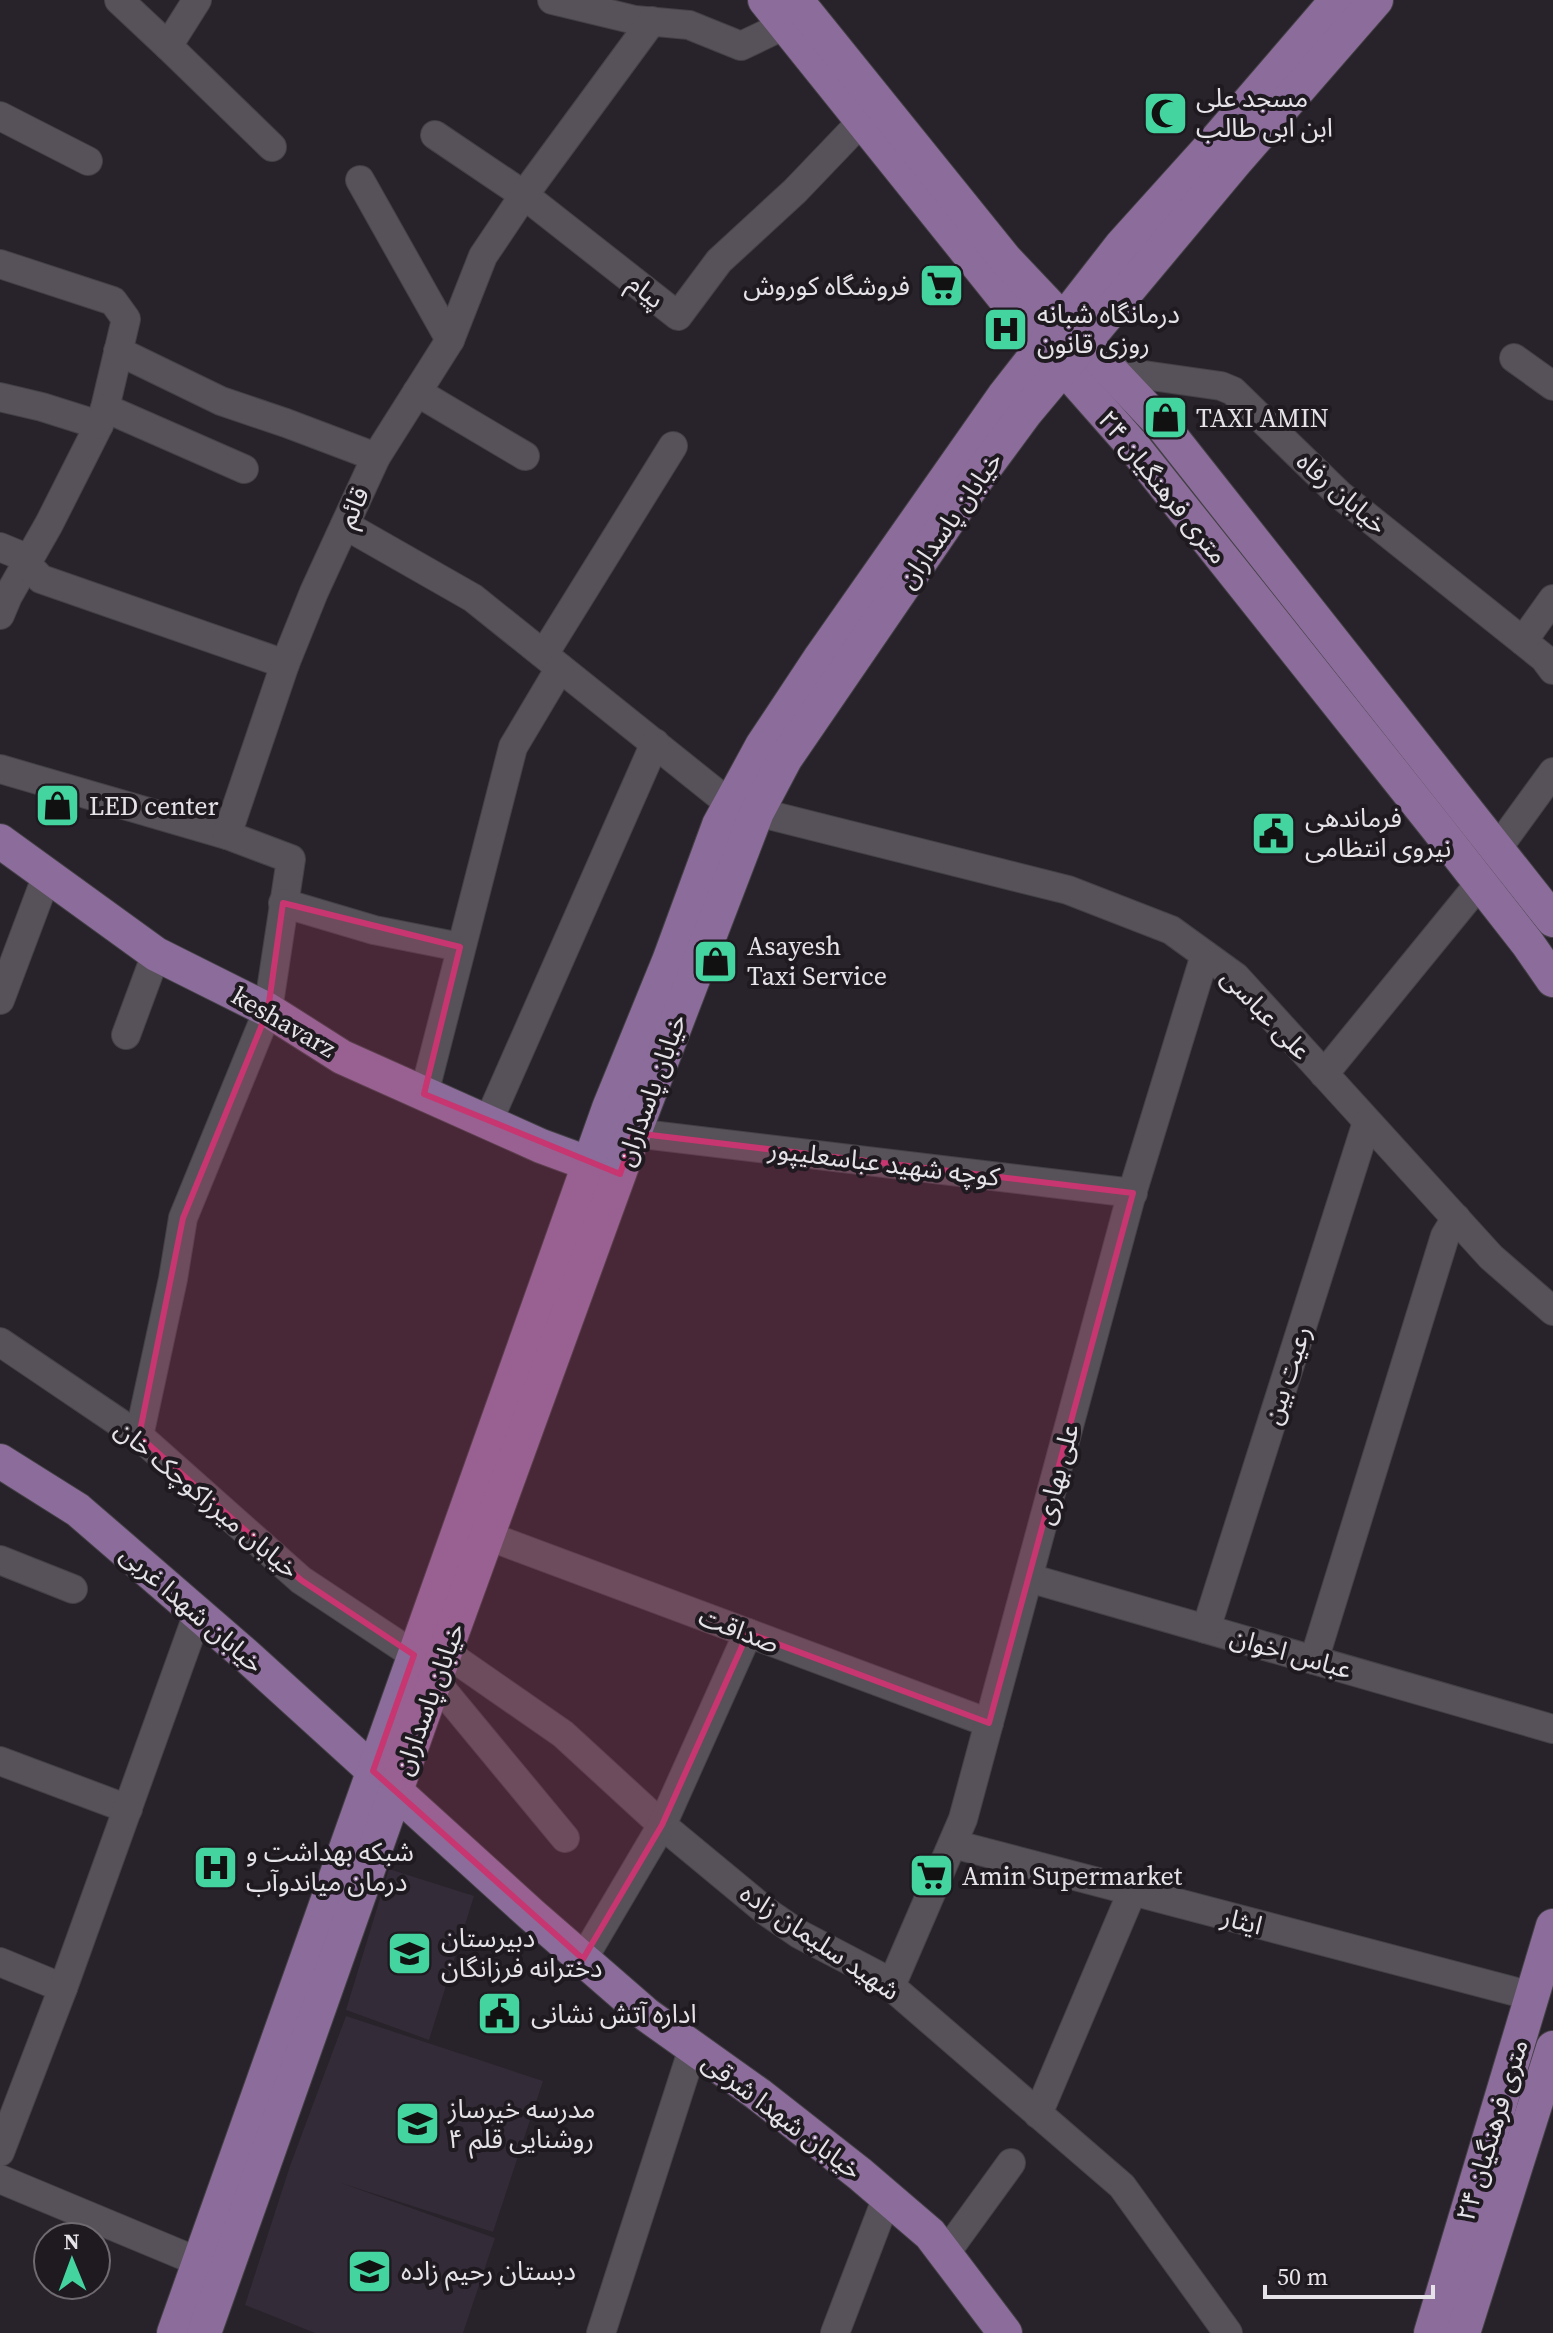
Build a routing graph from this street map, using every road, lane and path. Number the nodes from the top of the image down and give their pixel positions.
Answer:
1 (119, 0) edge
2 (197, 0) edge
3 (552, 0) edge
4 (1337, 0) edge
5 (1376, 0) edge
6 (782, 8) edge
7 (652, 21) junction
8 (168, 46) junction
9 (0, 116) edge
10 (862, 121) junction
11 (435, 135) dead end
12 (272, 147) dead end
13 (88, 161) dead end
14 (360, 180) dead end
15 (524, 195) junction
16 (0, 264) edge
17 (450, 340) junction
18 (1064, 344) junction
19 (118, 351) junction
20 (1514, 358) dead end
21 (1109, 370) junction
22 (1553, 386) edge
23 (417, 392) junction
24 (0, 397) edge
25 (102, 416) junction
26 (673, 446) dead end
27 (525, 456) dead end
28 (376, 457) junction
29 (244, 469) dead end
30 (345, 525) junction
31 (0, 547) edge
32 (27, 564) junction
33 (1553, 599) edge
34 (0, 615) edge
35 (1523, 641) junction
36 (552, 661) junction
37 (285, 664) junction
38 (1553, 670) edge
39 (655, 743) junction
40 (0, 769) edge
41 (1553, 772) edge
42 (744, 808) junction
43 (227, 835) junction
44 (0, 841) edge
45 (1497, 849) junction
46 (47, 875) junction
47 (1480, 883) junction
48 (283, 903) junction
49 (1553, 920) edge
50 (460, 947) junction
51 (156, 954) junction
52 (1205, 955) junction
53 (1553, 980) edge
54 (0, 1000) edge
55 (268, 1010) junction
56 (126, 1035) dead end
57 (1324, 1074) junction
58 (424, 1094) junction
59 (488, 1122) junction
60 (1367, 1122) junction
61 (634, 1133) junction
62 (605, 1169) junction
63 (1133, 1193) junction
64 (1456, 1218) junction
65 (1553, 1311) edge
66 (0, 1342) edge
67 (139, 1436) junction
68 (0, 1461) edge
69 (488, 1536) junction
70 (0, 1560) edge
71 (1029, 1578) junction
72 (73, 1589) dead end
73 (198, 1613) junction
74 (1206, 1629) junction
75 (748, 1633) junction
76 (1314, 1660) junction
77 (431, 1663) junction
78 (989, 1723) junction
79 (1553, 1729) edge
80 (0, 1761) edge
81 (384, 1781) junction
82 (128, 1809) junction
83 (662, 1825) junction
84 (565, 1838) dead end
85 (953, 1844) junction
86 (1132, 1892) junction
87 (1553, 1926) edge
88 (583, 1959) junction
89 (0, 1962) edge
90 (891, 1986) junction
91 (63, 1988) junction
92 (1532, 1996) junction
93 (693, 2048) junction
94 (1553, 2048) edge
95 (1038, 2114) junction
96 (0, 2152) edge
97 (1011, 2163) dead end
98 (0, 2179) edge
99 (887, 2197) junction
100 (945, 2254) junction
101 (199, 2262) junction
102 (174, 2333) edge
103 (204, 2333) edge
104 (601, 2333) edge
105 (835, 2333) edge
106 (1005, 2333) edge
107 (1228, 2333) edge
108 (1431, 2333) edge
109 (1463, 2333) edge

1 - 8 street
2 - 8 street
3 - 7 street
4 - 18 main road, خیابان پاسداران
5 - 18 main road, خیابان پاسداران
6 - 7 street
6 - 10 main road, ۲۴ متری فرهنگیان
6 - 18 main road, ۲۴ متری فرهنگیان
7 - 15 street, قائم
8 - 12 street
9 - 13 street
10 - 15 street, پیام
10 - 18 main road, ۲۴ متری فرهنگیان
11 - 15 street, پیام
14 - 17 street
15 - 17 street, قائم
16 - 19 street
17 - 23 street, قائم
18 - 21 main road, ۲۴ متری فرهنگیان
18 - 42 main road, خیابان پاسداران
18 - 47 main road, ۲۴ متری فرهنگیان
19 - 25 street
19 - 28 street
20 - 22 street
21 - 35 street, خیابان رفاه
21 - 45 main road, ۲۴ متری فرهنگیان
23 - 27 street
23 - 28 street, قائم
24 - 25 street
25 - 29 street
25 - 32 street
26 - 36 street
28 - 30 street, قائم
30 - 36 street
30 - 37 street, قائم
31 - 32 street
32 - 34 street
32 - 37 street
33 - 35 street
35 - 38 street, خیابان رفاه
36 - 39 street
36 - 50 street
37 - 43 street, قائم
39 - 42 street
39 - 59 street
40 - 43 street
41 - 45 street
42 - 52 street, علی عباسی
42 - 61 main road, خیابان پاسداران
42 - 62 main road, خیابان پاسداران
43 - 48 street
44 - 46 main road, keshavarz
45 - 49 main road, ۲۴ متری فرهنگیان
46 - 51 main road, keshavarz
46 - 54 street
47 - 53 main road, ۲۴ متری فرهنگیان
47 - 57 street
48 - 50 street
48 - 55 street
50 - 58 street
51 - 55 main road, keshavarz
51 - 56 street
52 - 57 street, علی عباسی
52 - 63 street, علی بهاری
55 - 58 main road, keshavarz
55 - 67 street
57 - 60 street, علی عباسی
58 - 59 main road, keshavarz
59 - 62 main road, keshavarz
60 - 64 street, علی عباسی
60 - 74 street, رعیت بین
61 - 62 main road, خیابان پاسداران
61 - 63 street, کوچه شهید عباسعلیپور
62 - 69 main road, خیابان پاسداران
62 - 77 main road
63 - 71 street, علی بهاری
64 - 65 street, علی عباسی
64 - 76 street
66 - 67 street, خیابان میرزاکوچک خان
67 - 77 street, خیابان میرزاکوچک خان
68 - 73 main road, خیابان شهدا غربی
69 - 75 street, صداقت
69 - 77 main road, خیابان پاسداران
70 - 72 street
71 - 74 street, عباس اخوان
71 - 78 street, علی بهاری
73 - 81 main road, خیابان شهدا غربی
73 - 82 street
74 - 76 street, عباس اخوان
75 - 78 street, صداقت
75 - 83 street
76 - 79 street, عباس اخوان
77 - 81 main road
77 - 83 street, شهید سلیمان زاده
77 - 84 street
78 - 85 street, علی بهاری
80 - 82 street
81 - 88 main road, خیابان شهدا شرقی
81 - 101 main road, خیابان پاسداران
81 - 103 main road, خیابان پاسداران
82 - 91 street
83 - 88 street
83 - 90 street, شهید سلیمان زاده
85 - 86 street, ایثار
85 - 90 street, علی بهاری
86 - 92 street, ایثار
86 - 95 street
87 - 92 main road, ۲۴ متری فرهنگیان
88 - 93 main road, خیابان شهدا شرقی
89 - 91 street
90 - 95 street, شهید سلیمان زاده
91 - 96 street
92 - 108 main road, ۲۴ متری فرهنگیان
93 - 99 main road, خیابان شهدا شرقی
93 - 104 street
94 - 109 main road, ۲۴ متری فرهنگیان
95 - 107 street, شهید سلیمان زاده
97 - 100 street
98 - 101 street
99 - 100 main road, خیابان شهدا شرقی
99 - 105 street
100 - 106 main road, خیابان شهدا شرقی
101 - 102 main road, خیابان پاسداران

